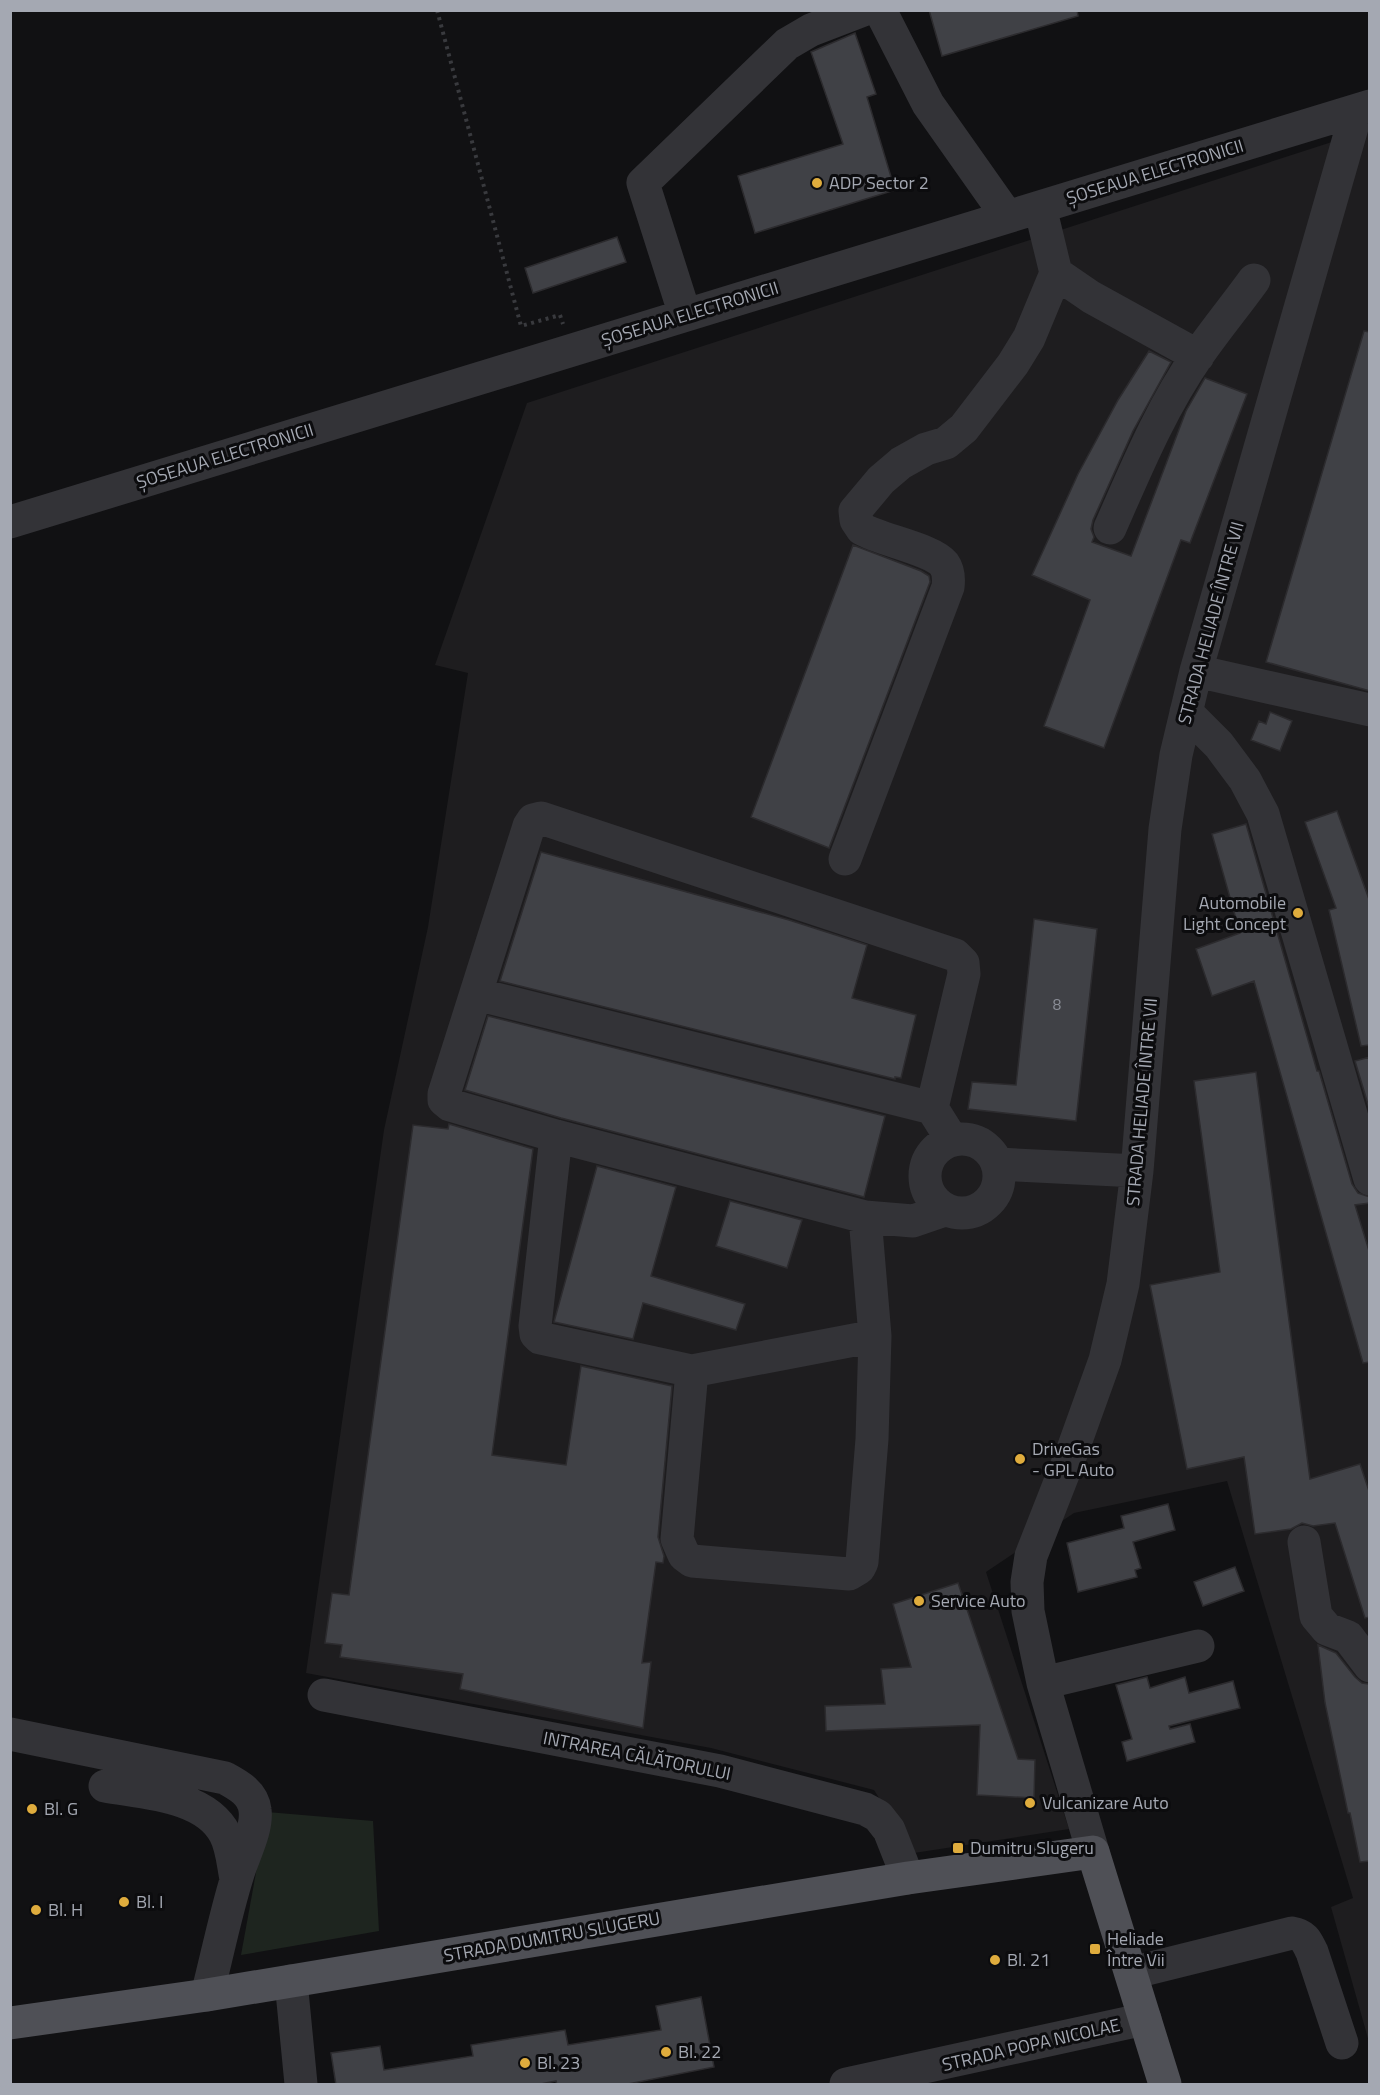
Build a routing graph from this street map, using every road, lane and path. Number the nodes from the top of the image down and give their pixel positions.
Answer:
1 (437, 10) edge
2 (863, 10) edge
3 (880, 10) edge
4 (1363, 108) edge
5 (1040, 207) junction
6 (1007, 216) junction
7 (1056, 273) junction
8 (1254, 280) dead end
9 (560, 315) dead end
10 (685, 315) junction
11 (1198, 356) junction
12 (10, 522) edge
13 (1110, 528) dead end
14 (1196, 671) junction
15 (1370, 710) edge
16 (1186, 712) junction
17 (845, 859) dead end
18 (476, 994) junction
19 (932, 1108) junction
20 (556, 1136) junction
21 (952, 1140) junction
22 (998, 1164) junction
23 (1137, 1171) junction
24 (1370, 1179) edge
25 (945, 1210) junction
26 (865, 1217) junction
27 (875, 1336) junction
28 (692, 1371) junction
29 (1304, 1542) dead end
30 (1359, 1633) edge
31 (1198, 1646) dead end
32 (1370, 1666) edge
33 (1043, 1683) junction
34 (324, 1695) dead end
35 (10, 1734) edge
36 (105, 1786) dead end
37 (1093, 1852) junction
38 (908, 1878) junction
39 (236, 1879) junction
40 (1131, 1973) junction
41 (291, 1981) junction
42 (207, 1995) junction
43 (1145, 2019) junction
44 (10, 2023) edge
45 (1342, 2043) dead end
46 (881, 2081) edge
47 (301, 2085) edge
48 (846, 2085) edge
49 (1165, 2085) edge

1 - 9 path
2 - 10 street
3 - 6 street
4 - 5 street, ȘOSEAUA ELECTRONICII
4 - 14 street, STRADA HELIADE ÎNTRE VII
5 - 6 street, ȘOSEAUA ELECTRONICII
5 - 7 street
6 - 10 street, ȘOSEAUA ELECTRONICII
7 - 11 street
7 - 17 street
8 - 11 street
10 - 12 street, ȘOSEAUA ELECTRONICII
11 - 13 street
14 - 15 street
14 - 16 street, STRADA HELIADE ÎNTRE VII
16 - 23 street, STRADA HELIADE ÎNTRE VII
16 - 24 street
18 - 19 street
18 - 19 street
18 - 20 street
19 - 21 street
20 - 26 street
20 - 28 street
21 - 22 street
21 - 25 street
22 - 23 street
22 - 25 street
23 - 33 street, STRADA HELIADE ÎNTRE VII
25 - 26 street
26 - 27 street
27 - 28 street
27 - 28 street
29 - 30 street
30 - 32 street
31 - 33 street
33 - 37 street, STRADA HELIADE ÎNTRE VII
34 - 38 street, INTRAREA CĂLĂTORULUI
35 - 39 street
36 - 39 street
37 - 38 main road, STRADA DUMITRU SLUGERU
37 - 40 main road, STRADA HELIADE ÎNTRE VII
38 - 41 main road, STRADA DUMITRU SLUGERU
39 - 42 street
40 - 43 main road, STRADA HELIADE ÎNTRE VII
40 - 45 street
41 - 42 main road, STRADA DUMITRU SLUGERU
41 - 47 street
42 - 44 main road, STRADA DUMITRU SLUGERU
43 - 46 street, STRADA POPA NICOLAE
43 - 49 main road, STRADA HELIADE ÎNTRE VII
46 - 48 street, STRADA POPA NICOLAE

